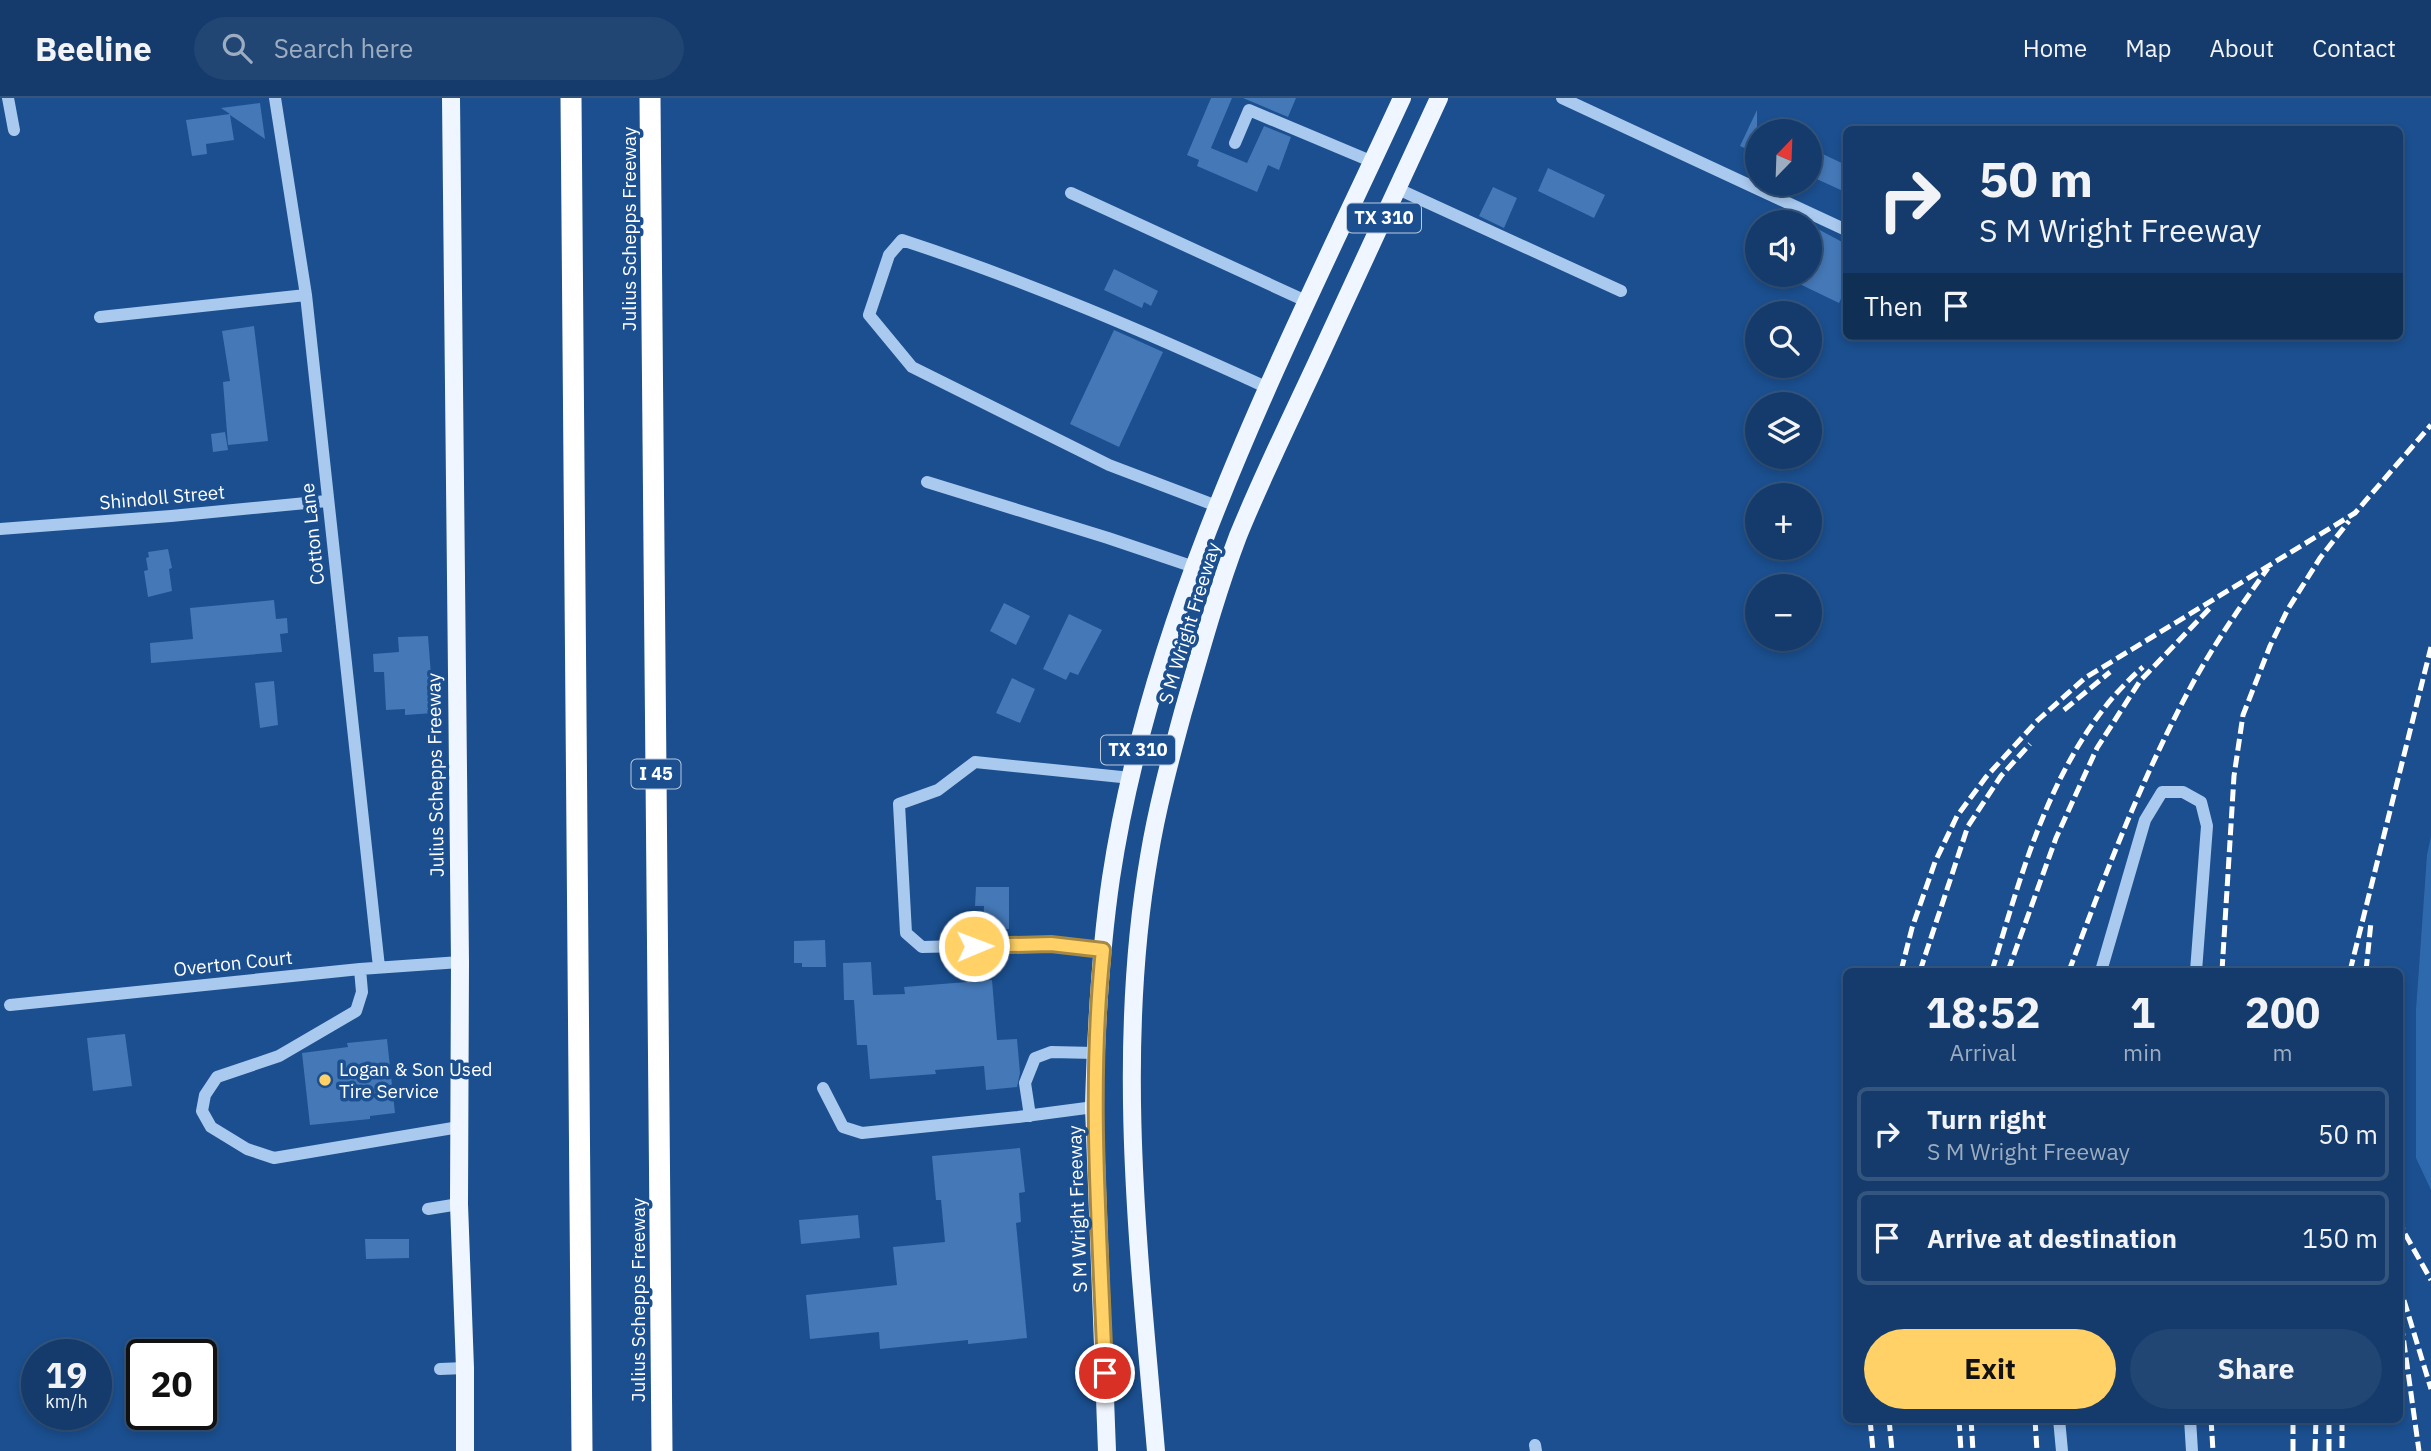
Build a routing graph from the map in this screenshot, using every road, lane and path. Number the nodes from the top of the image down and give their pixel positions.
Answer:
1 (8, 98) edge
2 (275, 98) edge
3 (452, 98) edge
4 (570, 98) edge
5 (650, 98) edge
6 (1402, 98) edge
7 (1439, 98) edge
8 (1562, 98) edge
9 (14, 130) dead end
10 (1235, 143) dead end
11 (1373, 162) junction
12 (1398, 189) junction
13 (1071, 193) dead end
14 (1843, 229) edge
15 (1621, 291) dead end
16 (306, 295) junction
17 (1308, 302) junction
18 (100, 317) dead end
19 (1268, 388) junction
20 (927, 482) dead end
21 (327, 501) junction
22 (1217, 506) junction
23 (0, 528) edge
24 (1194, 567) junction
25 (1131, 778) junction
26 (1103, 950) junction
27 (460, 962) junction
28 (379, 967) junction
29 (2102, 968) edge
30 (2196, 968) edge
31 (360, 969) junction
32 (10, 1005) dead end
33 (1095, 1053) junction
34 (823, 1088) dead end
35 (1094, 1107) junction
36 (1030, 1116) junction
37 (459, 1127) junction
38 (459, 1204) junction
39 (428, 1209) dead end
40 (465, 1368) junction
41 (440, 1369) dead end
42 (2059, 1423) edge
43 (2190, 1423) edge
44 (582, 1448) edge
45 (466, 1451) edge
46 (662, 1451) edge
47 (1107, 1451) edge
48 (1156, 1451) edge
49 (2062, 1451) edge
50 (2192, 1451) edge

1 - 9 street
2 - 16 street, Cotton Lane
3 - 27 main road, Julius Schepps Freeway
4 - 44 highway
5 - 46 highway, Julius Schepps Freeway / I 45
6 - 11 main road, S M Wright Freeway / TX 310
7 - 12 main road, S M Wright Freeway / TX 310
8 - 14 street
10 - 11 street
11 - 17 main road, S M Wright Freeway / TX 310
12 - 15 street
12 - 48 main road, S M Wright Freeway / TX 310
13 - 17 street
16 - 18 street
16 - 21 street, Cotton Lane
17 - 19 main road, S M Wright Freeway / TX 310
19 - 22 main road, S M Wright Freeway / TX 310
19 - 22 street
20 - 24 street
21 - 23 street, Shindoll Street
21 - 28 street, Cotton Lane
22 - 24 main road, S M Wright Freeway / TX 310
24 - 25 main road, S M Wright Freeway / TX 310
25 - 26 main road, S M Wright Freeway / TX 310
25 - 26 street
26 - 33 main road, S M Wright Freeway / TX 310
27 - 28 street, Overton Court
27 - 37 main road, Julius Schepps Freeway
28 - 31 street, Overton Court
29 - 30 street
31 - 32 street, Overton Court
31 - 37 street
33 - 35 main road, S M Wright Freeway / TX 310
33 - 36 street
34 - 36 street
35 - 36 street
35 - 47 main road, S M Wright Freeway / TX 310
37 - 38 main road, Julius Schepps Freeway
38 - 39 street
38 - 40 main road, Julius Schepps Freeway
40 - 41 street
40 - 45 main road, Julius Schepps Freeway
42 - 49 street
43 - 50 street

